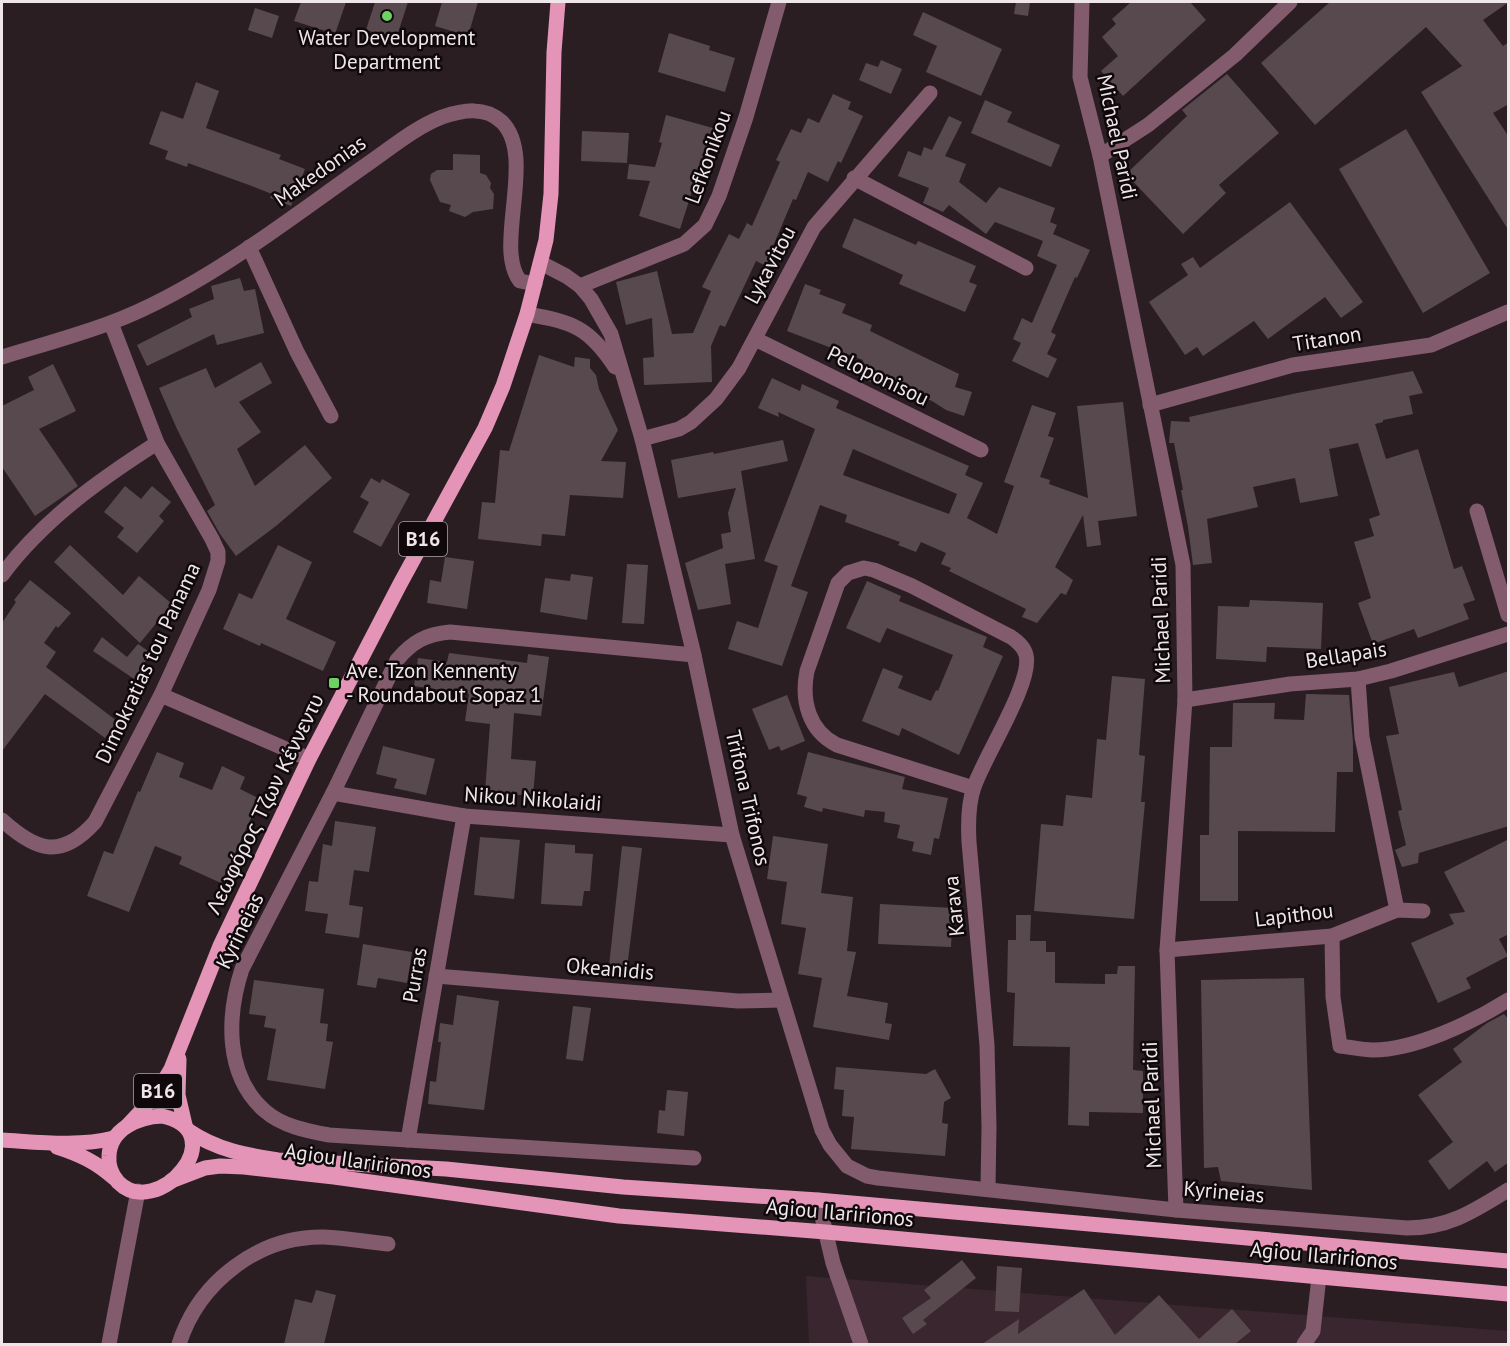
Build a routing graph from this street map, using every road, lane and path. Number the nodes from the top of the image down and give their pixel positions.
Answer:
1 (558, 2) edge
2 (779, 2) edge
3 (1082, 2) edge
4 (1290, 2) edge
5 (930, 93) dead end
6 (1100, 156) junction
7 (854, 178) junction
8 (249, 248) junction
9 (541, 263) junction
10 (1026, 268) dead end
11 (535, 284) junction
12 (580, 286) junction
13 (1509, 312) edge
14 (527, 314) junction
15 (111, 323) junction
16 (755, 339) junction
17 (2, 357) edge
18 (624, 383) junction
19 (1150, 405) junction
20 (331, 416) dead end
21 (642, 440) junction
22 (157, 444) junction
23 (981, 450) dead end
24 (1477, 511) dead end
25 (2, 575) edge
26 (1509, 615) edge
27 (1509, 634) edge
28 (694, 655) junction
29 (1358, 679) junction
30 (161, 695) junction
31 (1185, 700) junction
32 (309, 759) junction
33 (973, 788) junction
34 (333, 793) junction
35 (464, 816) junction
36 (2, 820) edge
37 (732, 835) junction
38 (1397, 910) junction
39 (1423, 911) dead end
40 (1332, 936) junction
41 (1167, 950) junction
42 (435, 976) junction
43 (782, 1000) junction
44 (1509, 1000) edge
45 (180, 1050) junction
46 (128, 1126) junction
47 (187, 1128) junction
48 (114, 1138) junction
49 (2, 1140) edge
50 (408, 1140) junction
51 (42, 1142) junction
52 (694, 1158) dead end
53 (116, 1180) junction
54 (893, 1180) joint
55 (171, 1181) junction
56 (988, 1188) junction
57 (1509, 1190) edge
58 (138, 1191) junction
59 (818, 1200) junction
60 (1176, 1210) junction
61 (826, 1232) junction
62 (388, 1244) dead end
63 (1509, 1261) edge
64 (1319, 1277) junction
65 (1509, 1294) edge
66 (109, 1344) edge
67 (180, 1344) edge
68 (861, 1344) edge
69 (1304, 1344) edge

1 - 9 main road, Λεωφόρος Τζων Κέννεντυ / B16
2 - 12 street, Lefkonikou
3 - 6 street, Michael Paridi
4 - 6 street
5 - 7 street, Lykavitou
6 - 19 street, Michael Paridi
7 - 10 street
7 - 16 street, Lykavitou
8 - 11 street, Makedonias
8 - 15 street, Makedonias
8 - 20 street
9 - 11 main road, Λεωφόρος Τζων Κέννεντυ / B16
9 - 12 street, Trifona Trifonos
11 - 14 main road, Λεωφόρος Τζων Κέννεντυ / B16
12 - 18 street, Trifona Trifonos
13 - 19 street, Titanon
14 - 18 street, Trifona Trifonos
14 - 32 main road, Λεωφόρος Τζων Κέννεντυ / B16
15 - 17 street, Makedonias
15 - 22 street, Dimokratias tou Panama
16 - 21 street, Lykavitou
16 - 23 street, Peloponisou
18 - 21 street, Trifona Trifonos
19 - 31 street, Michael Paridi
21 - 28 street, Trifona Trifonos
22 - 25 street
22 - 30 street, Dimokratias tou Panama
24 - 26 street
27 - 29 street, Bellapais
28 - 34 street, Kyrineias
28 - 37 street, Trifona Trifonos
29 - 31 street, Bellapais
29 - 38 street
30 - 32 street
30 - 36 street, Dimokratias tou Panama
31 - 41 street, Michael Paridi
32 - 45 main road, Λεωφόρος Τζων Κέννεντυ / B16
33 - 33 street, Karava
33 - 56 street, Karava
34 - 35 street, Nikou Nikolaidi
34 - 50 street, Kyrineias
35 - 37 street, Nikou Nikolaidi
35 - 42 street, Purras
37 - 43 street, Trifona Trifonos
38 - 39 street, Lapithou
38 - 40 street, Lapithou
40 - 41 street, Lapithou
40 - 44 street
41 - 60 street, Michael Paridi
42 - 43 street, Okeanidis
42 - 50 street, Purras
43 - 54 street, Trifona Trifonos
45 - 46 main road, B16
45 - 47 main road, B16
46 - 47 main road
46 - 48 main road
47 - 55 main road
47 - 59 main road, Agiou Ilaririonos
48 - 51 main road
48 - 53 main road
49 - 51 main road
50 - 52 street, Kyrineias
51 - 53 main road
53 - 58 main road
54 - 56 street, Kyrineias
55 - 58 main road
55 - 61 main road, Agiou Ilaririonos
56 - 60 street, Kyrineias
57 - 60 street, Kyrineias
58 - 66 street
59 - 61 street
59 - 63 main road, Agiou Ilaririonos
61 - 64 main road, Agiou Ilaririonos
61 - 68 street
62 - 67 street
64 - 65 main road, Agiou Ilaririonos
64 - 69 street

